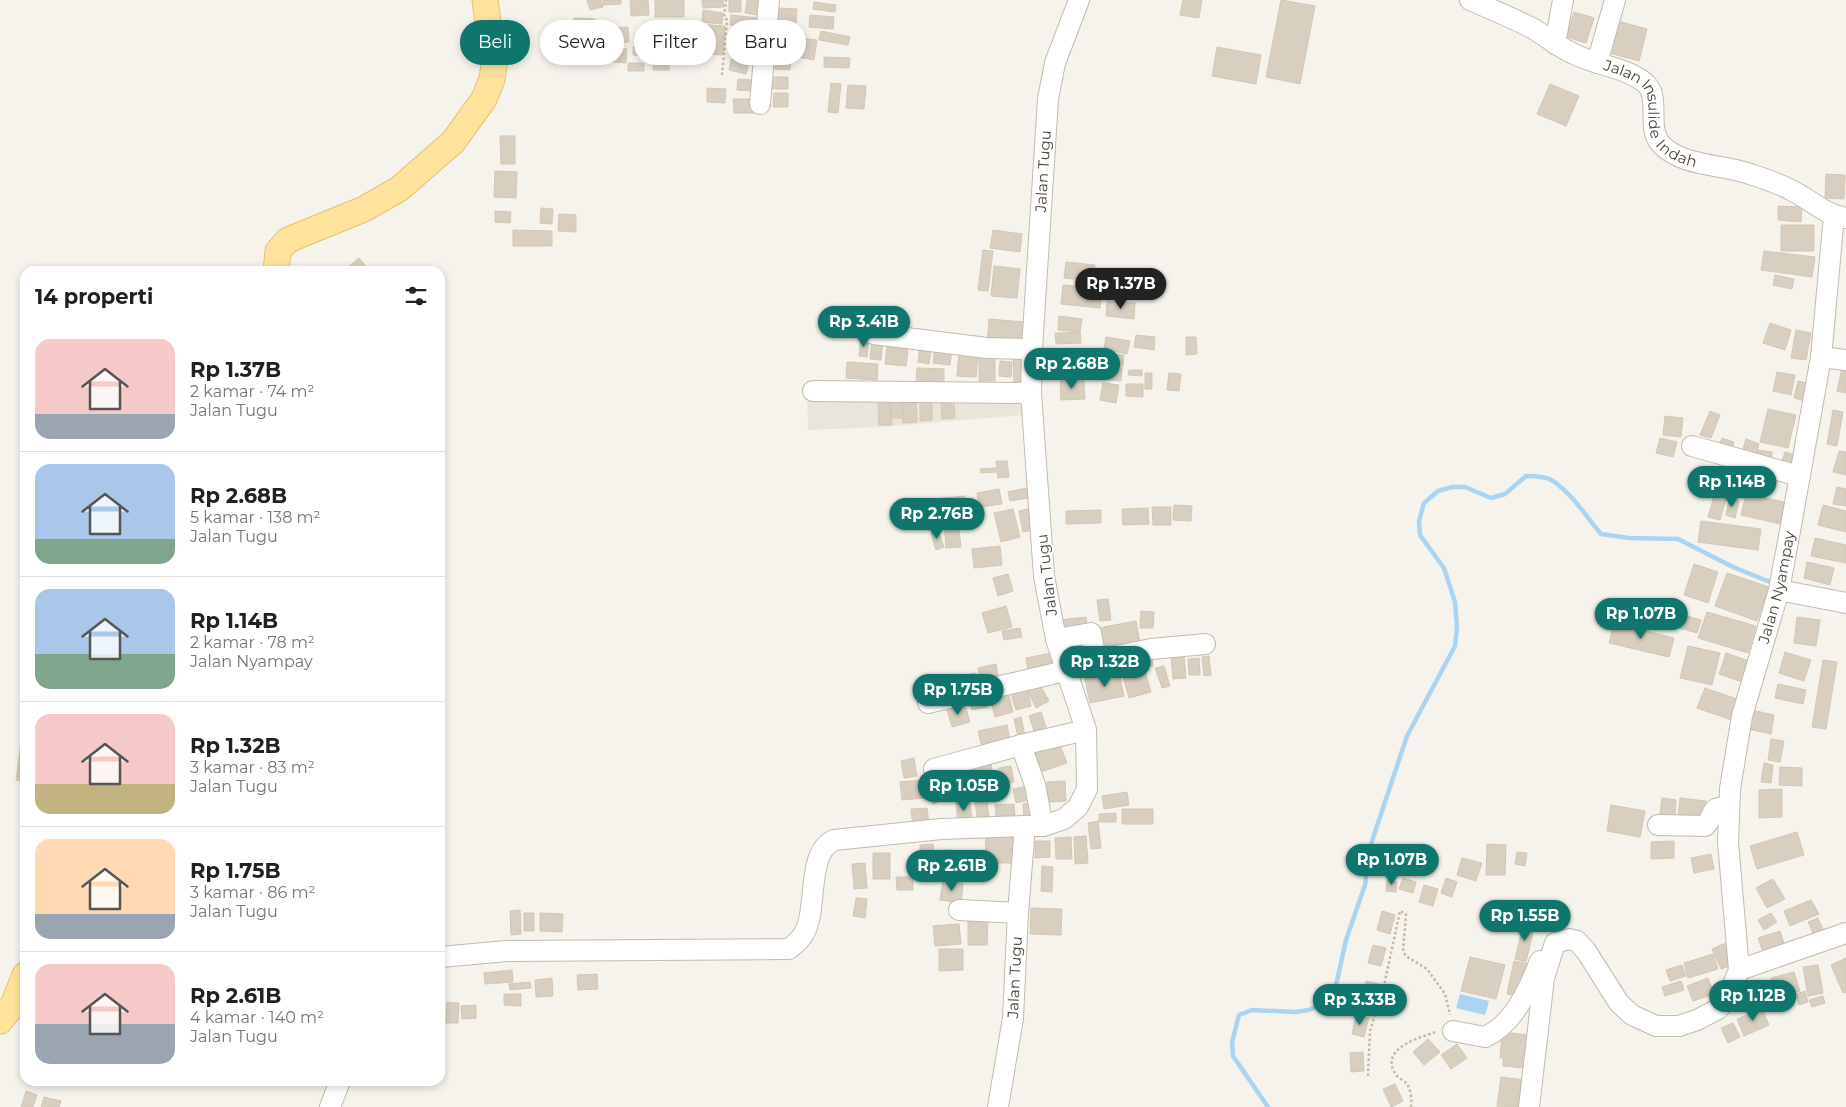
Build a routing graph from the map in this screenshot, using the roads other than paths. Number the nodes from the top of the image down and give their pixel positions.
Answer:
1 (769, 0) edge
2 (1079, 0) edge
3 (1470, 0) edge
4 (1563, 0) edge
5 (1615, 0) edge
6 (489, 1) edge
7 (1555, 44) junction
8 (1597, 63) junction
9 (760, 104) dead end
10 (1840, 217) edge
11 (276, 266) edge
12 (874, 334) dead end
13 (1032, 349) junction
14 (1822, 357) junction
15 (1846, 360) edge
16 (813, 391) dead end
17 (1031, 393) junction
18 (1692, 446) dead end
19 (1799, 476) junction
20 (1779, 590) junction
21 (1846, 603) edge
22 (1056, 639) junction
23 (1205, 644) dead end
24 (1064, 670) junction
25 (928, 702) dead end
26 (1086, 730) junction
27 (1021, 745) junction
28 (934, 769) dead end
29 (1730, 808) junction
30 (1658, 824) dead end
31 (1034, 826) junction
32 (959, 910) dead end
33 (1018, 912) junction
34 (1846, 933) edge
35 (1555, 943) junction
36 (445, 957) edge
37 (1739, 970) junction
38 (20, 987) edge
39 (0, 1021) edge
40 (1453, 1031) road end
41 (338, 1086) edge
42 (330, 1107) edge
43 (998, 1107) edge
44 (1529, 1107) edge

1 - 9 street
2 - 13 street, Jalan Tugu
3 - 7 street, Jalan Insulide Indah
4 - 7 street
5 - 8 street
6 - 11 main road
7 - 8 street, Jalan Insulide Indah
8 - 10 street, Jalan Insulide Indah
10 - 14 street, Jalan Nyampay
12 - 13 street
13 - 17 street, Jalan Tugu
14 - 15 street
14 - 19 street, Jalan Nyampay
16 - 17 street
17 - 22 street, Jalan Tugu
18 - 19 street
19 - 20 street, Jalan Nyampay
20 - 21 street
20 - 29 street, Jalan Nyampay
22 - 23 street
22 - 24 street, Jalan Tugu
24 - 25 street
24 - 26 street, Jalan Tugu
26 - 27 street
26 - 31 street, Jalan Tugu
27 - 28 street
27 - 31 street
29 - 30 street
29 - 37 street, Jalan Nyampay
31 - 33 street, Jalan Tugu
31 - 36 street
32 - 33 street
33 - 43 street, Jalan Tugu
34 - 37 street
35 - 37 street
35 - 40 street
35 - 44 street
38 - 39 main road
41 - 42 street

